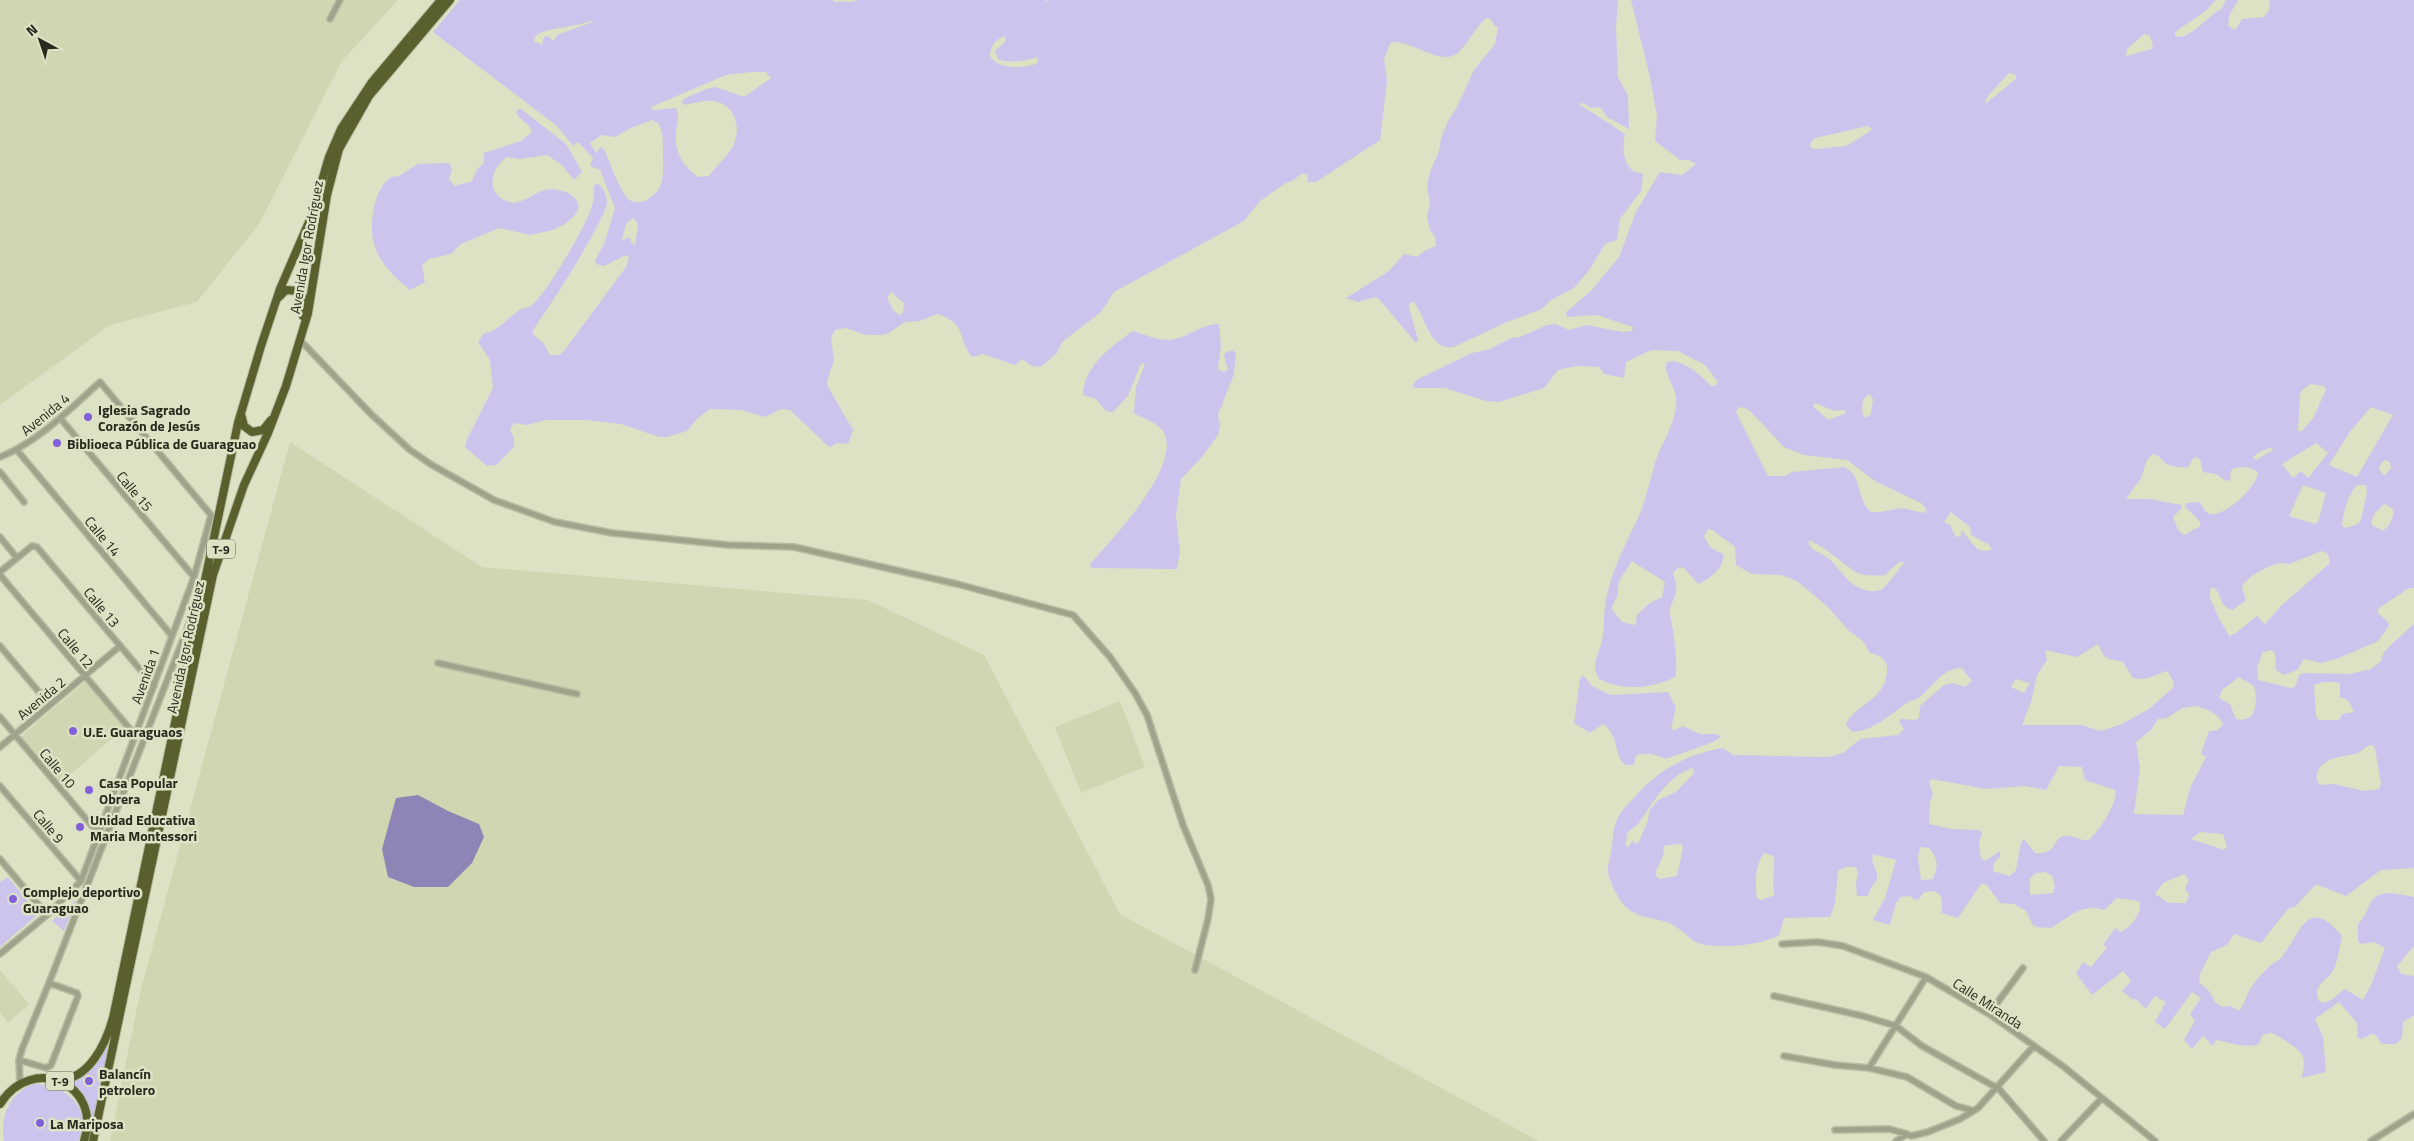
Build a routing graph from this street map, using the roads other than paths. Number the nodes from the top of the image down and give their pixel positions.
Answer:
1 (340, 0) edge
2 (441, 0) edge
3 (450, 0) edge
4 (330, 18) dead end
5 (276, 300) junction
6 (300, 340) junction
7 (297, 350) junction
8 (241, 412) junction
9 (276, 414) junction
10 (60, 418) junction
11 (18, 450) junction
12 (0, 457) edge
13 (0, 472) edge
14 (24, 502) dead end
15 (211, 515) joint
16 (0, 537) edge
17 (17, 558) junction
18 (0, 574) edge
19 (194, 577) junction
20 (204, 586) junction
21 (172, 636) junction
22 (0, 646) edge
23 (120, 646) junction
24 (438, 663) dead end
25 (85, 676) junction
26 (154, 686) junction
27 (577, 694) dead end
28 (50, 705) junction
29 (0, 717) edge
30 (15, 735) junction
31 (135, 735) junction
32 (0, 747) edge
33 (0, 786) edge
34 (98, 833) junction
35 (0, 860) edge
36 (81, 881) junction
37 (47, 915) junction
38 (1782, 944) dead end
39 (0, 954) edge
40 (2023, 968) dead end
41 (1195, 970) dead end
42 (1926, 977) junction
43 (50, 983) junction
44 (1774, 996) dead end
45 (1989, 1014) junction
46 (1896, 1026) junction
47 (2033, 1047) junction
48 (1784, 1056) dead end
49 (19, 1060) junction
50 (1869, 1068) junction
51 (56, 1079) junction
52 (20, 1083) junction
53 (1996, 1087) junction
54 (2102, 1098) junction
55 (1, 1099) edge
56 (100, 1108) junction
57 (1971, 1110) junction
58 (2414, 1114) edge
59 (1835, 1130) dead end
60 (1907, 1134) junction
61 (86, 1136) edge
62 (2381, 1138) edge
63 (2148, 1139) edge
64 (93, 1141) edge
65 (1896, 1141) edge
66 (2044, 1141) edge
67 (2061, 1141) edge
68 (2155, 1141) edge
69 (2371, 1141) edge

1 - 4 street
2 - 5 highway, Avenida Igor Rodríguez / T-9
3 - 6 highway, Avenida Igor Rodríguez / T-9
5 - 7 highway, T-9
5 - 8 highway, Avenida Igor Rodríguez / T-9
6 - 7 highway, Avenida Igor Rodríguez / T-9
6 - 41 street
7 - 9 highway, Avenida Igor Rodríguez / T-9
8 - 9 highway, T-9
8 - 20 highway, Avenida Igor Rodríguez / T-9
9 - 56 highway, Avenida Igor Rodríguez / T-9
10 - 11 street, Avenida 4
10 - 15 street, Avenida 4
10 - 19 street, Calle 15
11 - 12 street, Avenida 4
11 - 21 street, Calle 14
13 - 14 street
15 - 19 street, Avenida 1
16 - 17 street
17 - 18 street
17 - 23 street, Calle 13
18 - 25 street, Calle 12
19 - 21 street, Avenida 1
20 - 43 street
20 - 51 highway, Avenida Igor Rodríguez / T-9
21 - 26 street, Avenida 1
22 - 28 street
23 - 25 street, Avenida 2
23 - 26 street, Calle 13
24 - 27 street
25 - 28 street, Avenida 2
25 - 31 street, Calle 12
26 - 31 street, Avenida 1
28 - 30 street, Avenida 2
29 - 30 street, Calle 10
30 - 32 street, Avenida 2
30 - 34 street, Calle 10
31 - 34 street, Avenida 1
33 - 36 street, Calle 9
34 - 36 street, Avenida 1
35 - 37 street
36 - 37 street, Avenida 1
37 - 39 street, Avenida 1
38 - 42 street, Calle Miranda
40 - 45 street
42 - 45 street, Calle Miranda
42 - 46 street
43 - 49 street
43 - 49 street
44 - 46 street
45 - 47 street, Calle Miranda
46 - 50 street
46 - 53 street
47 - 53 street
47 - 54 street, Calle Miranda
48 - 50 street
49 - 52 street
50 - 57 street
51 - 52 highway, T-9
51 - 61 highway, T-9
52 - 55 highway
53 - 57 street
53 - 66 street
54 - 63 street, Calle Miranda
54 - 67 street
56 - 61 highway, Avenida Igor Rodríguez / T-9
56 - 64 highway, Avenida Igor Rodríguez / T-9
57 - 60 street
58 - 62 street
59 - 60 street
60 - 65 street
62 - 69 street
63 - 68 street, Calle Miranda

